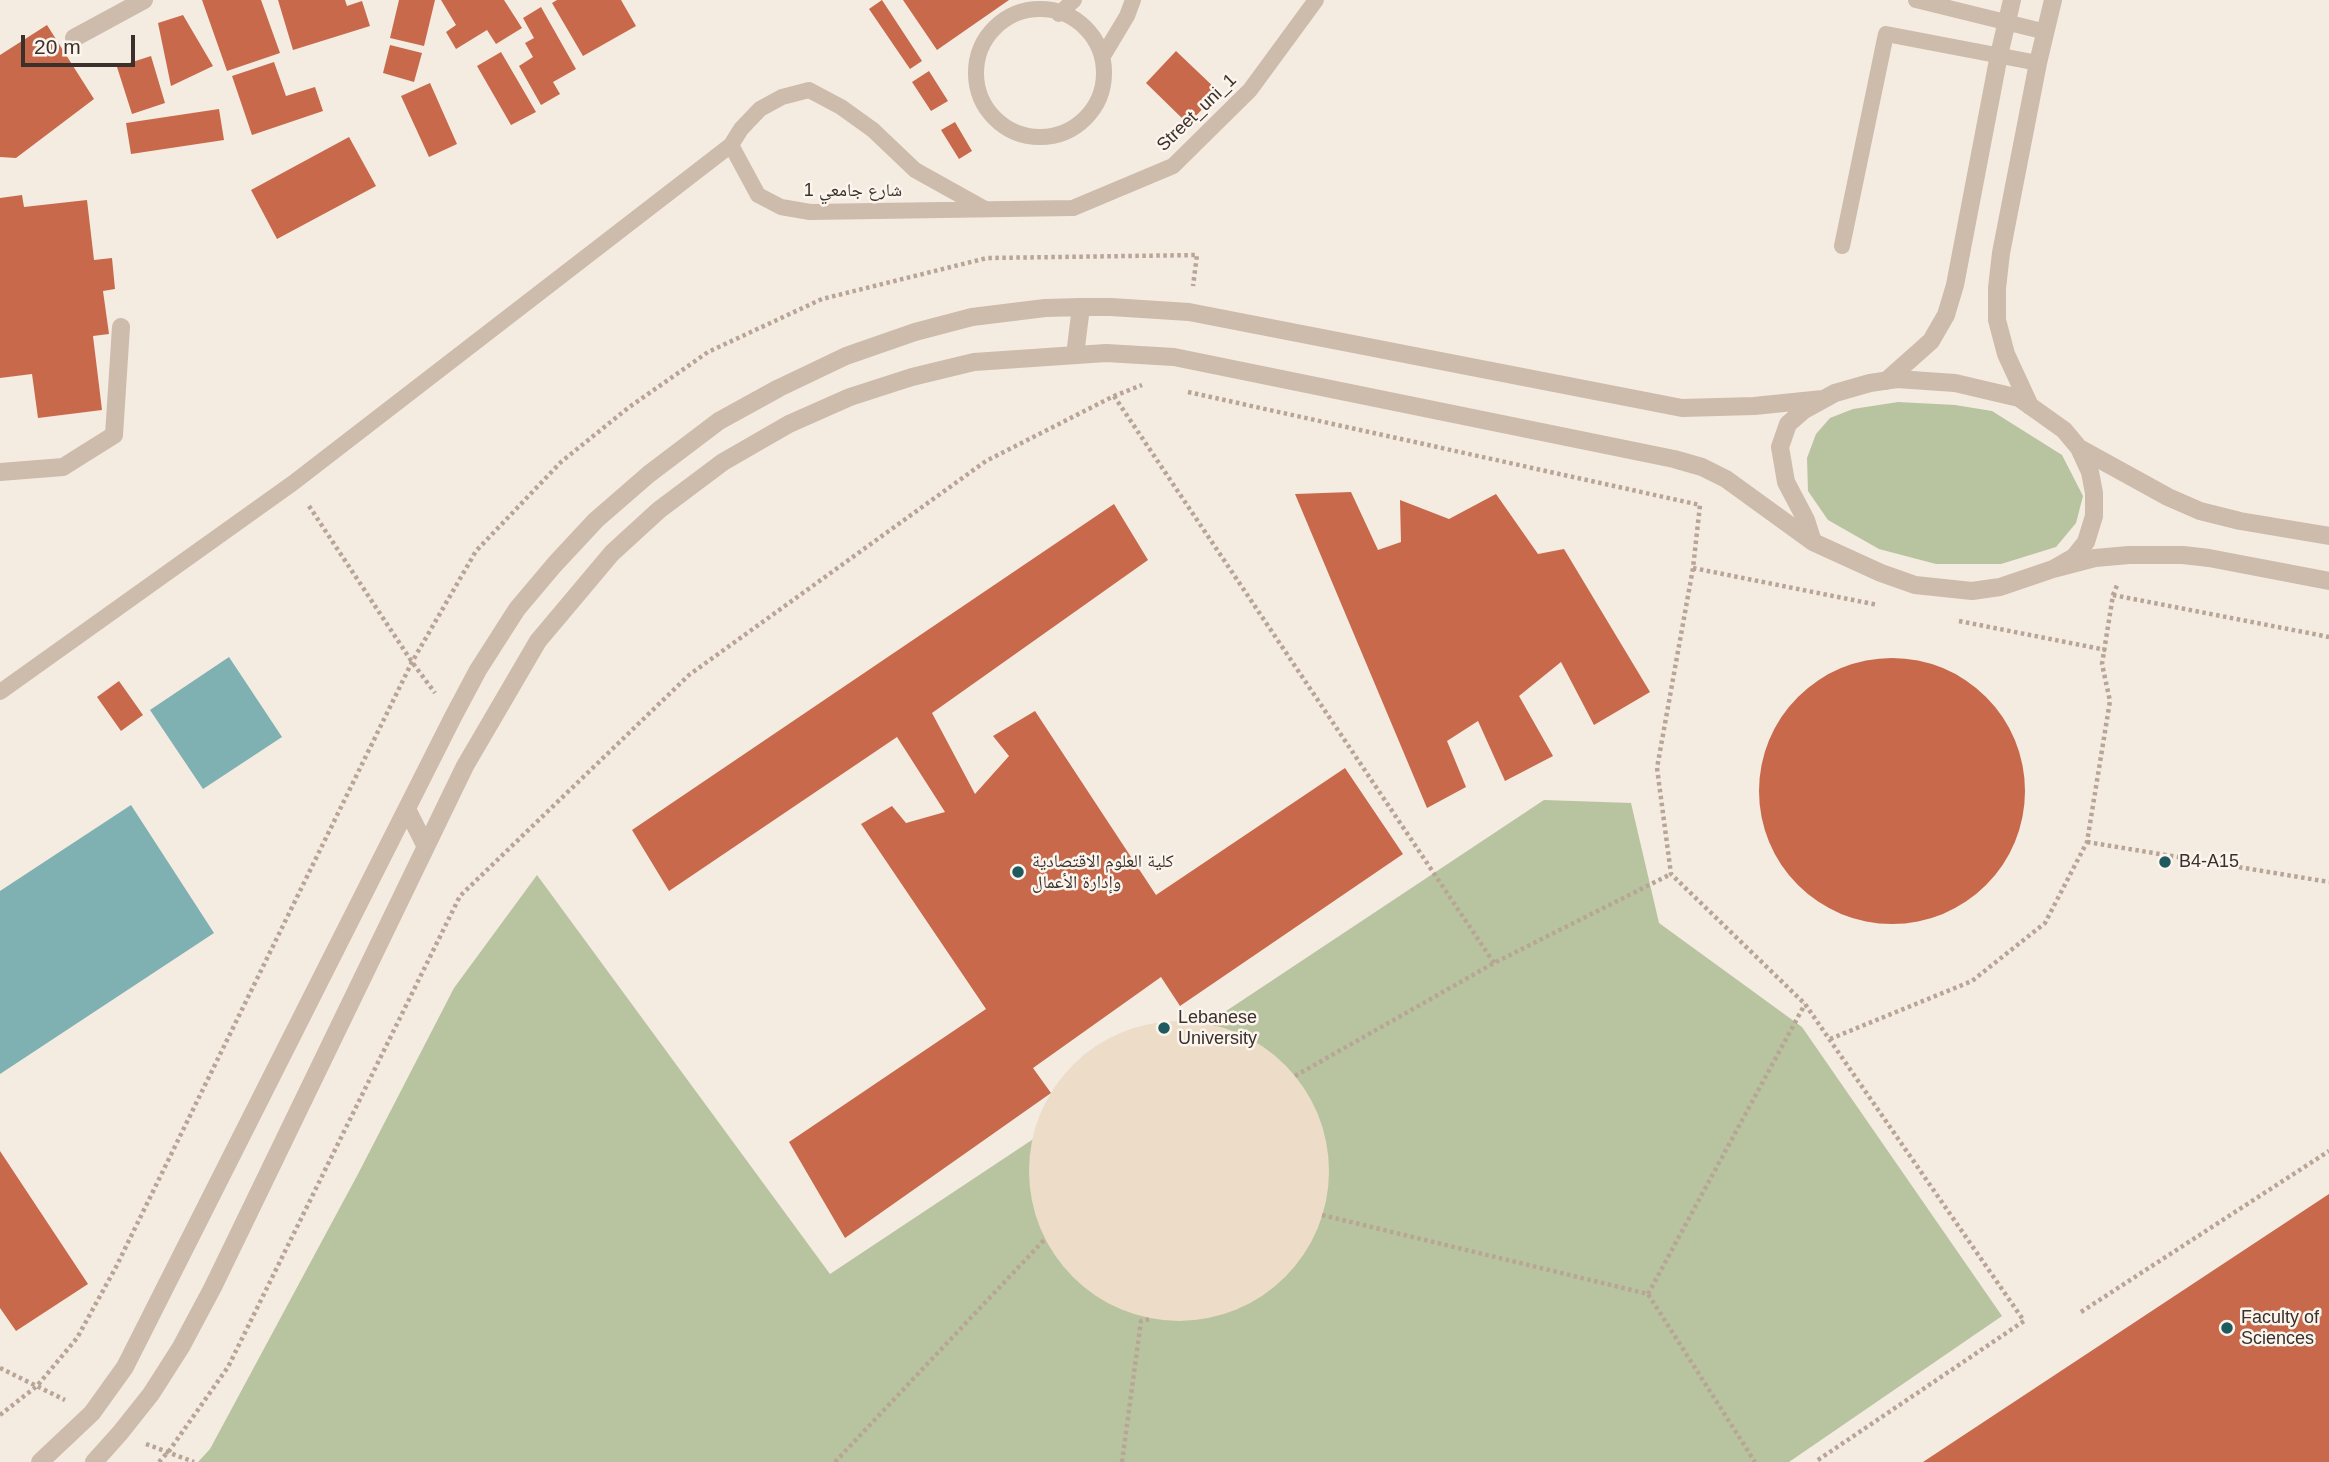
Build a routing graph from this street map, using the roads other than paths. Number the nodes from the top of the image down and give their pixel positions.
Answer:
1 (144, 0) edge
2 (1074, 0) edge
3 (1133, 0) edge
4 (1316, 0) edge
5 (1916, 0) edge
6 (2012, 0) edge
7 (2053, 0) edge
8 (1059, 14) junction
9 (2008, 23) junction
10 (2046, 32) junction
11 (74, 38) dead end
12 (1999, 55) junction
13 (1103, 56) junction
14 (2038, 64) junction
15 (731, 145) junction
16 (985, 209) junction
17 (1842, 246) dead end
18 (1081, 307) junction
19 (121, 327) dead end
20 (1075, 355) junction
21 (1886, 381) junction
22 (1823, 399) junction
23 (2030, 406) junction
24 (2079, 448) junction
25 (0, 472) edge
26 (2329, 536) edge
27 (1813, 542) junction
28 (2053, 569) junction
29 (2329, 581) edge
30 (0, 692) edge
31 (407, 809) junction
32 (426, 847) junction
33 (40, 1462) edge
34 (94, 1462) edge

1 - 11 street
2 - 8 lane
3 - 13 lane
4 - 16 lane, Street_uni_1
5 - 9 lane
6 - 9 street
7 - 10 street
8 - 13 lane
8 - 13 lane
9 - 10 lane
9 - 12 street
10 - 14 street
12 - 14 lane
12 - 17 lane
12 - 21 street
14 - 23 street
15 - 16 lane, شارع جامعي 1
15 - 16 lane, شارع جامعي 1
15 - 30 lane
18 - 20 street
18 - 22 street
18 - 31 street
19 - 25 street
20 - 27 street
20 - 32 street
21 - 22 street
21 - 23 street
22 - 27 street
23 - 24 street
24 - 26 street
24 - 28 street
27 - 28 street
28 - 29 street
31 - 32 street
31 - 33 street
32 - 34 street

